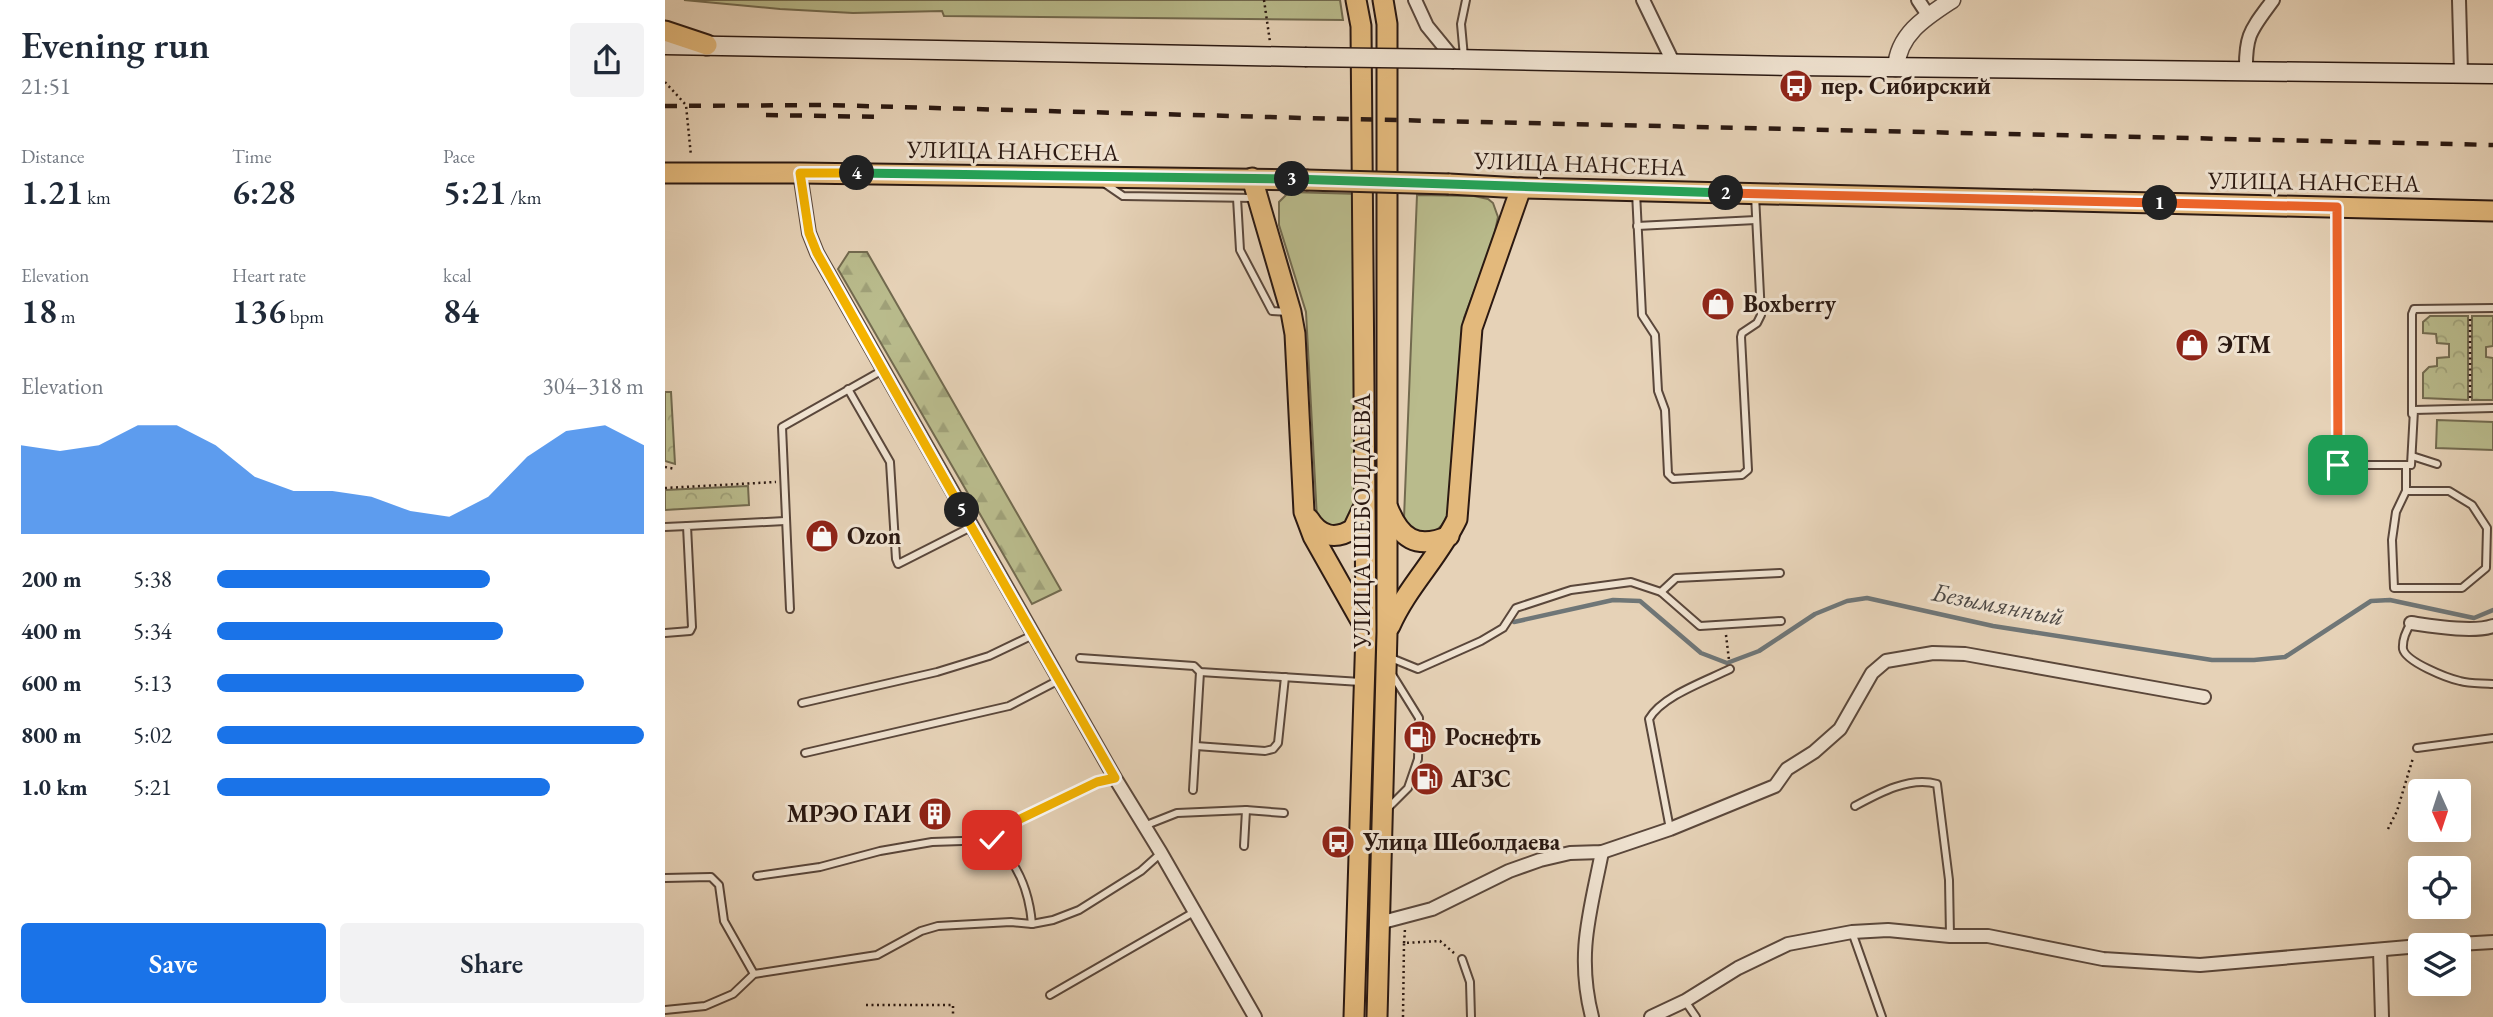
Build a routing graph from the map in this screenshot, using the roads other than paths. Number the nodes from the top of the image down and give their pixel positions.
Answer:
1 (1356, 0) edge
2 (1383, 0) edge
3 (1415, 0) edge
4 (1465, 0) edge
5 (1643, 0) edge
6 (1918, 0) edge
7 (1952, 0) edge
8 (2273, 0) edge
9 (2459, 0) edge
10 (1928, 15) junction
11 (665, 31) edge
12 (665, 45) edge
13 (707, 45) junction
14 (1459, 59) junction
15 (1673, 62) junction
16 (1896, 68) junction
17 (2246, 73) junction
18 (2461, 74) junction
19 (2493, 74) edge
20 (665, 173) edge
21 (800, 173) junction
22 (1094, 176) junction
23 (1252, 178) junction
24 (1521, 188) junction
25 (1636, 190) junction
26 (1755, 193) junction
27 (1237, 198) junction
28 (1258, 198) junction
29 (2337, 207) junction
30 (2493, 211) edge
31 (1756, 220) junction
32 (1637, 226) junction
33 (2493, 308) edge
34 (1291, 312) junction
35 (883, 370) junction
36 (848, 389) junction
37 (2493, 408) edge
38 (2412, 415) junction
39 (2412, 456) junction
40 (2437, 464) dead end
41 (2406, 466) junction
42 (2406, 491) junction
43 (1364, 503) junction
44 (1386, 503) junction
45 (1304, 512) junction
46 (785, 521) junction
47 (687, 526) junction
48 (665, 527) edge
49 (971, 527) junction
50 (1449, 537) junction
51 (2489, 567) edge
52 (1780, 573) dead end
53 (1661, 592) junction
54 (790, 609) dead end
55 (1781, 621) dead end
56 (2411, 623) joint
57 (2493, 626) edge
58 (1366, 631) junction
59 (1387, 633) junction
60 (665, 634) edge
61 (1033, 635) junction
62 (1080, 658) dead end
63 (1386, 660) junction
64 (1730, 669) dead end
65 (1200, 672) junction
66 (1285, 677) junction
67 (1059, 680) junction
68 (1363, 682) junction
69 (2493, 684) edge
70 (2204, 697) dead end
71 (802, 703) dead end
72 (2493, 738) edge
73 (1196, 746) junction
74 (2417, 748) road end
75 (805, 753) dead end
76 (1115, 778) junction
77 (1193, 790) dead end
78 (1856, 806) dead end
79 (1245, 810) junction
80 (1284, 813) dead end
81 (1382, 815) junction
82 (1144, 826) junction
83 (1670, 829) junction
84 (992, 840) junction
85 (1244, 846) dead end
86 (1161, 852) junction
87 (1602, 852) junction
88 (757, 876) dead end
89 (665, 878) edge
90 (1195, 912) junction
91 (1379, 923) junction
92 (1032, 924) junction
93 (1851, 932) junction
94 (1950, 936) junction
95 (2493, 942) edge
96 (2471, 943) edge
97 (2408, 947) edge
98 (2380, 950) junction
99 (1462, 959) road end
100 (754, 974) junction
101 (1050, 995) dead end
102 (1685, 1001) junction
103 (665, 1010) edge
104 (1253, 1016) edge
105 (1355, 1017) edge
106 (1377, 1017) edge
107 (1471, 1017) edge
108 (1592, 1017) edge
109 (1651, 1017) edge
110 (1696, 1017) edge
111 (1882, 1017) edge
112 (2382, 1017) edge

1 - 43 main road, УЛИЦА ШЕБОЛДАЕВА
2 - 44 main road, УЛИЦА ШЕБОЛДАЕВА
3 - 14 street
4 - 14 lane
5 - 15 street
6 - 10 street
7 - 10 street
8 - 17 street
9 - 18 street
10 - 16 street
11 - 13 main road
12 - 13 main road
13 - 14 main road, bridge
14 - 15 main road
15 - 16 main road
16 - 17 main road
17 - 18 main road
18 - 19 main road
20 - 21 main road, УЛИЦА НАНСЕНА
21 - 22 main road, УЛИЦА НАНСЕНА
21 - 35 street
22 - 23 main road, УЛИЦА НАНСЕНА
22 - 27 lane
23 - 24 main road, УЛИЦА НАНСЕНА, bridge
23 - 28 main road
24 - 25 main road, УЛИЦА НАНСЕНА
24 - 50 main road
25 - 26 main road, УЛИЦА НАНСЕНА
25 - 32 lane
26 - 29 main road, УЛИЦА НАНСЕНА
26 - 31 lane
27 - 28 lane
27 - 34 lane
28 - 34 main road
29 - 30 main road, УЛИЦА НАНСЕНА
29 - 41 lane
31 - 32 lane
31 - 32 lane
33 - 38 lane
34 - 45 main road
35 - 36 lane
35 - 49 street
36 - 46 lane
36 - 49 lane
37 - 38 lane
38 - 39 lane
39 - 40 lane
39 - 41 lane
41 - 42 lane
42 - 51 lane
42 - 51 lane
43 - 45 main road
43 - 58 main road, УЛИЦА ШЕБОЛДАЕВА
44 - 50 main road
44 - 59 main road, УЛИЦА ШЕБОЛДАЕВА
45 - 58 main road
46 - 47 lane
46 - 54 lane
47 - 48 lane
47 - 60 lane
49 - 61 street
50 - 59 main road
52 - 53 lane
53 - 55 lane
53 - 63 lane
56 - 57 street
56 - 69 lane
58 - 68 main road, УЛИЦА ШЕБОЛДАЕВА
59 - 63 main road, УЛИЦА ШЕБОЛДАЕВА
61 - 67 street
61 - 71 lane
62 - 65 lane
63 - 81 main road, УЛИЦА ШЕБОЛДАЕВА
63 - 81 lane
64 - 83 lane
65 - 66 lane
65 - 73 lane
66 - 68 lane
66 - 73 lane
67 - 75 lane
67 - 76 street
68 - 105 main road, УЛИЦА ШЕБОЛДАЕВА
70 - 83 street
72 - 74 lane
73 - 77 lane
76 - 82 street
76 - 84 lane
78 - 94 lane
79 - 80 lane
79 - 82 lane
79 - 85 lane
81 - 91 main road, УЛИЦА ШЕБОЛДАЕВА
82 - 86 street
83 - 87 street
84 - 88 lane
84 - 92 lane
86 - 90 street
86 - 92 lane
87 - 91 street
87 - 108 street
89 - 100 lane
90 - 101 lane
90 - 104 street
91 - 106 main road, УЛИЦА ШЕБОЛДАЕВА
92 - 100 lane
93 - 94 street
93 - 102 street
93 - 111 lane
94 - 98 street
95 - 96 street
97 - 98 street
98 - 112 street
99 - 107 lane
100 - 103 lane
102 - 109 street
102 - 110 lane

